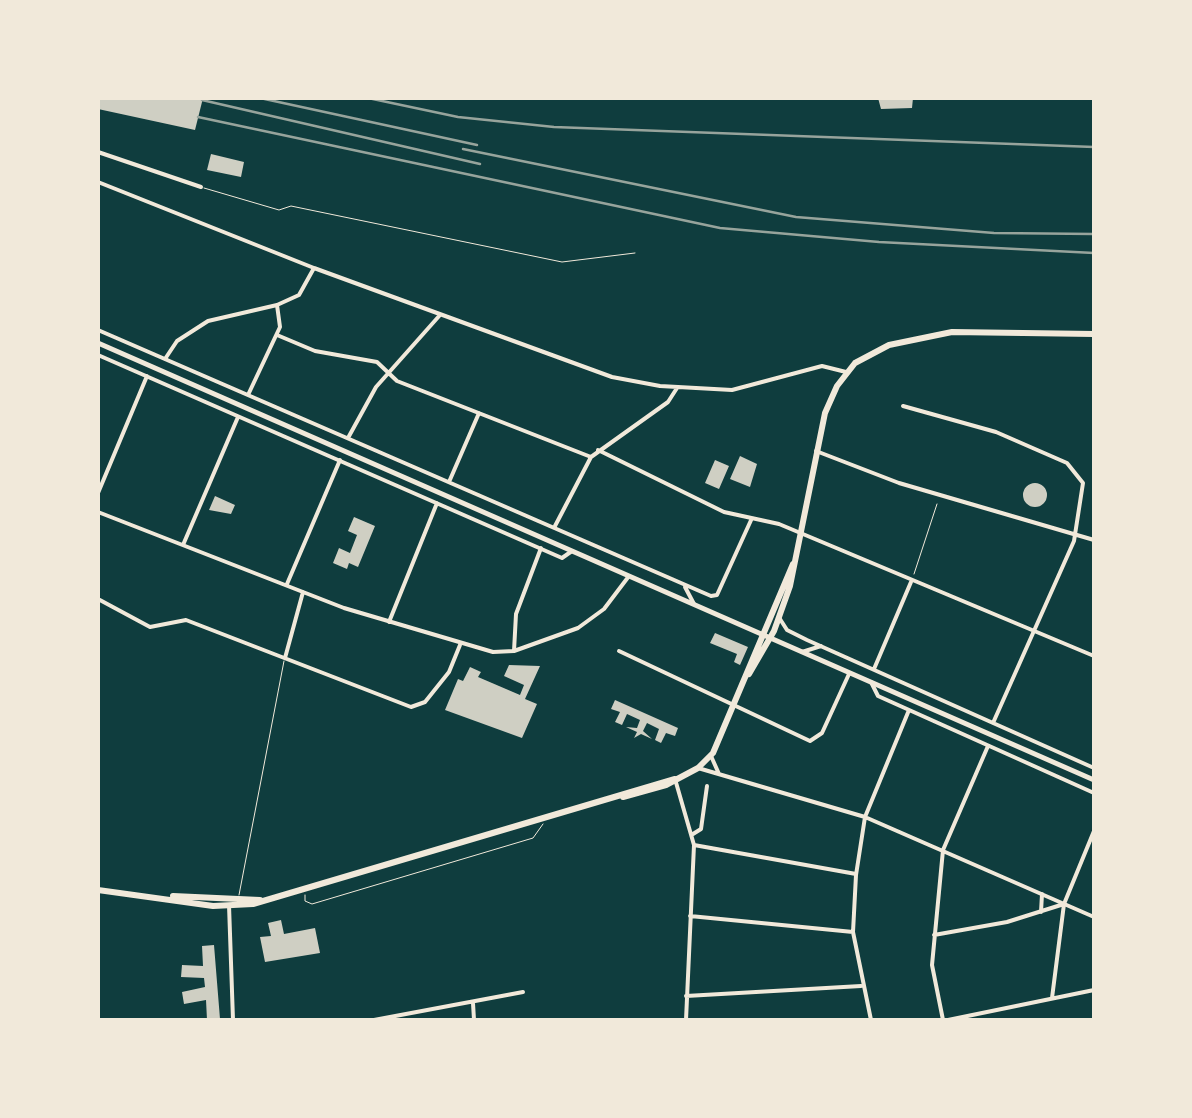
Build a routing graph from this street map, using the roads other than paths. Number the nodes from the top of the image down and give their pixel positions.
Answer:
1 (98, 152) edge
2 (98, 182) edge
3 (201, 186) joint
4 (634, 254) dead end
5 (314, 268) junction
6 (277, 304) junction
7 (440, 315) junction
8 (98, 330) edge
9 (1094, 334) edge
10 (277, 335) junction
11 (98, 343) edge
12 (98, 356) edge
13 (165, 359) junction
14 (847, 372) junction
15 (388, 373) junction
16 (147, 376) junction
17 (676, 388) junction
18 (248, 395) junction
19 (903, 406) dead end
20 (479, 413) junction
21 (238, 417) junction
22 (348, 438) junction
23 (598, 450) junction
24 (816, 451) junction
25 (591, 457) junction
26 (340, 460) junction
27 (449, 482) junction
28 (98, 493) edge
29 (438, 503) junction
30 (98, 512) edge
31 (752, 518) junction
32 (554, 528) junction
33 (803, 534) junction
34 (1076, 534) junction
35 (1094, 540) edge
36 (800, 544) junction
37 (183, 545) junction
38 (542, 548) junction
39 (573, 550) junction
40 (629, 576) junction
41 (911, 582) junction
42 (287, 586) junction
43 (685, 587) junction
44 (303, 592) junction
45 (98, 599) edge
46 (694, 604) junction
47 (779, 618) junction
48 (389, 622) junction
49 (1034, 632) junction
50 (767, 637) junction
51 (460, 644) junction
52 (821, 646) junction
53 (619, 651) dead end
54 (514, 652) junction
55 (801, 652) junction
56 (1094, 656) edge
57 (285, 658) junction
58 (874, 669) junction
59 (849, 674) junction
60 (872, 682) junction
61 (734, 706) junction
62 (908, 710) junction
63 (993, 722) junction
64 (988, 746) junction
65 (711, 756) junction
66 (698, 768) junction
67 (1094, 768) edge
68 (719, 774) junction
69 (676, 779) junction
70 (1094, 780) edge
71 (707, 786) dead end
72 (1094, 793) edge
73 (865, 817) junction
74 (542, 818) junction
75 (1094, 831) edge
76 (693, 834) junction
77 (694, 845) junction
78 (943, 850) junction
79 (856, 874) junction
80 (98, 890) edge
81 (305, 892) junction
82 (1042, 894) junction
83 (239, 899) junction
84 (264, 901) junction
85 (229, 902) junction
86 (1064, 904) junction
87 (1041, 912) junction
88 (690, 916) junction
89 (1094, 917) edge
90 (853, 932) junction
91 (934, 935) junction
92 (861, 986) junction
93 (1094, 990) edge
94 (523, 992) dead end
95 (686, 996) junction
96 (1052, 998) junction
97 (473, 1003) junction
98 (233, 1020) edge
99 (374, 1020) edge
100 (474, 1020) edge
101 (686, 1020) edge
102 (871, 1020) edge
103 (945, 1020) edge

1 - 3 street
2 - 5 street
3 - 4 lane
5 - 6 street
5 - 7 street
6 - 10 street
6 - 13 street
7 - 15 street
7 - 17 street
8 - 13 street
9 - 14 main road
10 - 15 street
10 - 18 street
11 - 39 main road
12 - 16 street
13 - 18 street
14 - 17 street
14 - 24 main road
15 - 20 street
15 - 22 street
16 - 21 street
16 - 28 street
17 - 23 street
18 - 22 street
19 - 34 street
20 - 25 street
20 - 27 street
21 - 26 street
21 - 37 street
22 - 27 street
23 - 25 street
23 - 31 street
24 - 33 main road
24 - 34 street
25 - 32 street
26 - 29 street
26 - 42 street
27 - 32 street
29 - 38 street
29 - 48 street
30 - 37 street
31 - 33 street
31 - 43 street
32 - 43 street
33 - 36 main road
33 - 41 street
34 - 35 street
34 - 49 street
36 - 47 main road
36 - 50 main road
37 - 42 street
38 - 39 street
38 - 54 street
39 - 40 main road
40 - 46 main road
40 - 54 street
41 - 49 street
41 - 58 street
42 - 44 street
43 - 46 street
44 - 48 street
44 - 57 street
45 - 57 street
46 - 50 main road
47 - 50 main road
47 - 52 street
48 - 51 street
49 - 56 street
49 - 63 street
50 - 55 main road
50 - 61 main road
51 - 54 street
51 - 57 street
52 - 55 street
52 - 58 street
53 - 61 street
55 - 59 main road
57 - 83 lane
58 - 63 street
59 - 60 main road
59 - 61 street
60 - 62 street
60 - 70 main road
61 - 65 main road
62 - 64 street
62 - 73 street
63 - 67 street
64 - 72 street
64 - 78 street
65 - 66 main road
65 - 68 street
66 - 68 street
66 - 69 main road
68 - 73 street
69 - 74 main road
69 - 76 street
71 - 76 street
73 - 78 street
73 - 79 street
74 - 81 main road
74 - 81 lane
75 - 86 street
76 - 77 street
77 - 79 street
77 - 88 street
78 - 82 street
78 - 91 street
79 - 90 street
80 - 85 main road
81 - 84 main road
82 - 86 street
82 - 87 street
83 - 84 main road
83 - 85 main road
84 - 85 main road
85 - 98 street
86 - 87 street
86 - 89 street
86 - 96 street
87 - 91 street
88 - 90 street
88 - 95 street
90 - 92 street
91 - 103 street
92 - 95 street
92 - 102 street
93 - 96 street
94 - 97 street
95 - 101 street
96 - 103 street
97 - 99 street
97 - 100 street

